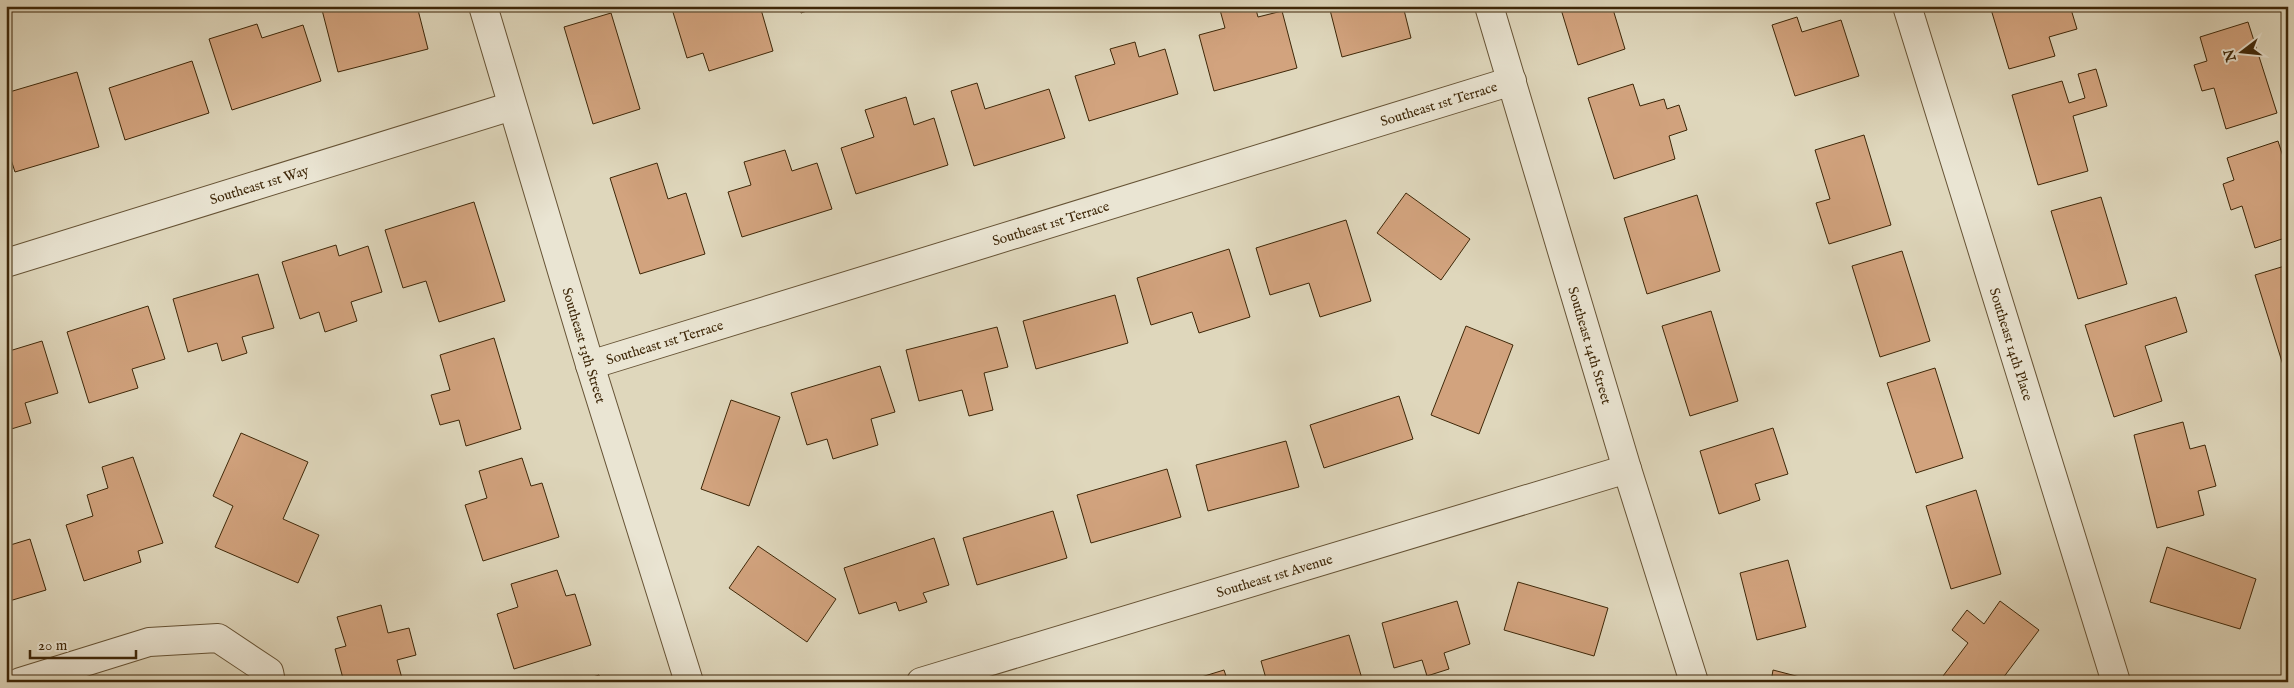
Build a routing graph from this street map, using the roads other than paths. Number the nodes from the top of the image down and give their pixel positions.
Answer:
1 (482, 6) edge
2 (1489, 6) edge
3 (1907, 6) edge
4 (1512, 81) junction
5 (512, 106) junction
6 (6, 263) edge
7 (590, 365) junction
8 (1627, 469) junction
9 (20, 682) edge
10 (272, 682) edge
11 (689, 682) edge
12 (921, 682) edge
13 (1694, 682) edge
14 (2116, 682) edge

1 - 5 street, Southeast 13th Street
2 - 4 street, Southeast 14th Street
3 - 14 street, Southeast 14th Place
4 - 7 street, Southeast 1st Terrace
4 - 8 street, Southeast 14th Street
5 - 6 street, Southeast 1st Way
5 - 7 street, Southeast 13th Street
7 - 11 street, Southeast 13th Street
8 - 12 street, Southeast 1st Avenue
8 - 13 street, Southeast 14th Street
9 - 10 street

